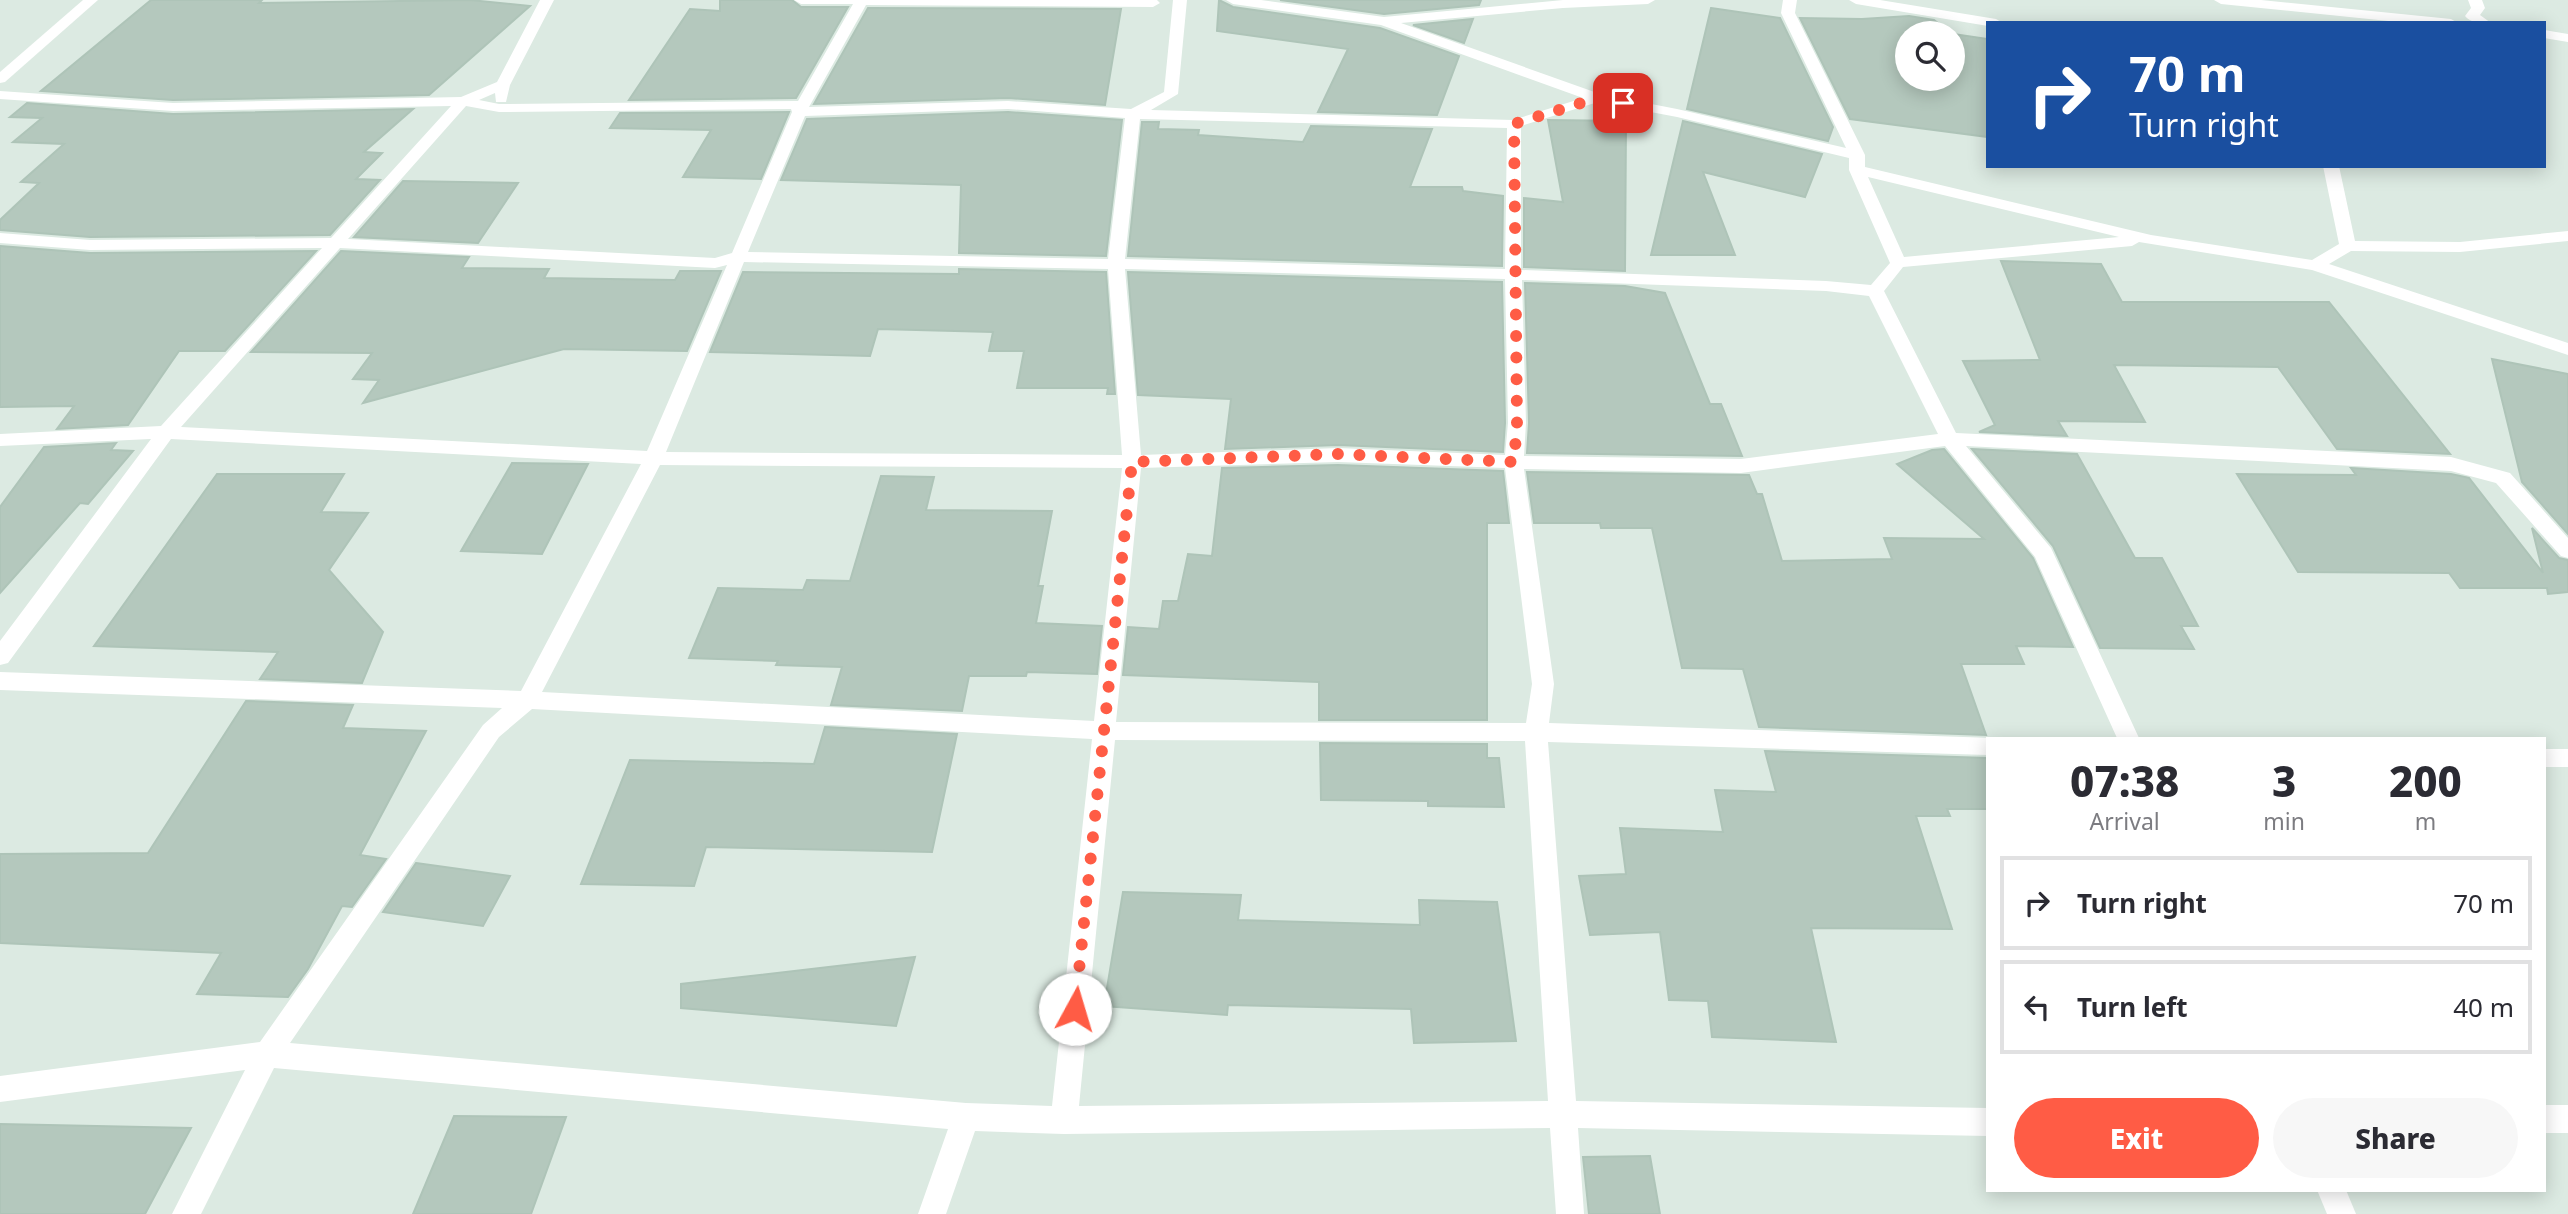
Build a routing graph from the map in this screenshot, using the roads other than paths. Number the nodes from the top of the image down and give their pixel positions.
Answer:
1 (91, 0) edge
2 (547, 0) edge
3 (801, 0) edge
4 (1180, 0) edge
5 (1233, 0) edge
6 (1648, 0) edge
7 (1790, 0) edge
8 (1856, 0) edge
9 (2221, 0) edge
10 (2475, 0) edge
11 (858, 1) edge
12 (1153, 1) edge
13 (1382, 20) junction
14 (1986, 21) edge
15 (2431, 21) edge
16 (2481, 21) edge
17 (2546, 34) edge
18 (2568, 38) edge
19 (0, 79) edge
20 (503, 85) junction
21 (0, 94) edge
22 (1597, 98) junction
23 (463, 101) junction
24 (499, 108) junction
25 (799, 112) junction
26 (1133, 114) junction
27 (1514, 124) junction
28 (1857, 162) junction
29 (2331, 168) edge
30 (2568, 236) edge
31 (0, 238) edge
32 (2151, 240) junction
33 (335, 243) junction
34 (2348, 246) junction
35 (737, 257) junction
36 (1116, 262) junction
37 (1898, 263) junction
38 (2315, 265) junction
39 (1513, 273) junction
40 (1875, 290) junction
41 (2568, 349) edge
42 (166, 432) junction
43 (1950, 439) junction
44 (0, 440) edge
45 (654, 458) junction
46 (1132, 462) junction
47 (1514, 462) junction
48 (2568, 551) edge
49 (0, 657) edge
50 (0, 681) edge
51 (527, 700) junction
52 (1105, 732) junction
53 (1536, 732) junction
54 (2128, 737) edge
55 (1986, 746) edge
56 (2546, 758) edge
57 (2568, 758) edge
58 (267, 1054) junction
59 (0, 1089) edge
60 (1563, 1114) junction
61 (966, 1117) junction
62 (2546, 1119) edge
63 (2568, 1119) edge
64 (1063, 1120) junction
65 (1986, 1122) edge
66 (2332, 1192) edge
67 (186, 1214) edge
68 (932, 1214) edge
69 (1570, 1214) edge
70 (2342, 1214) edge

1 - 19 street
2 - 20 street
3 - 11 street
4 - 26 street
5 - 13 street
6 - 13 street
7 - 28 street
8 - 14 street
9 - 15 street
10 - 16 street
11 - 12 street
11 - 25 street
13 - 22 street
17 - 18 street
20 - 23 street
20 - 24 street
21 - 23 street
22 - 27 street
22 - 28 street
23 - 24 street
23 - 33 street
24 - 25 street
25 - 26 street
25 - 35 street
26 - 27 street
26 - 36 street
27 - 39 street
28 - 32 street
28 - 37 street
29 - 34 street
30 - 34 street
31 - 33 street
32 - 37 street
32 - 38 street
33 - 35 street
33 - 42 street
34 - 38 street
35 - 36 street
35 - 45 street
36 - 39 street
36 - 46 street
37 - 40 street
38 - 41 street
39 - 40 street
39 - 47 street
40 - 43 street
42 - 44 street
42 - 45 street
42 - 49 street
43 - 47 street
43 - 48 street
43 - 54 street
45 - 46 street
45 - 51 street
46 - 47 street
46 - 52 street
47 - 53 street
50 - 51 street
51 - 52 street
51 - 58 street
52 - 53 street
52 - 64 street
53 - 55 street
53 - 60 street
56 - 57 street
58 - 59 street
58 - 61 street
58 - 67 street
60 - 64 street
60 - 65 street
60 - 69 street
61 - 64 street
61 - 68 street
62 - 63 street
66 - 70 street

